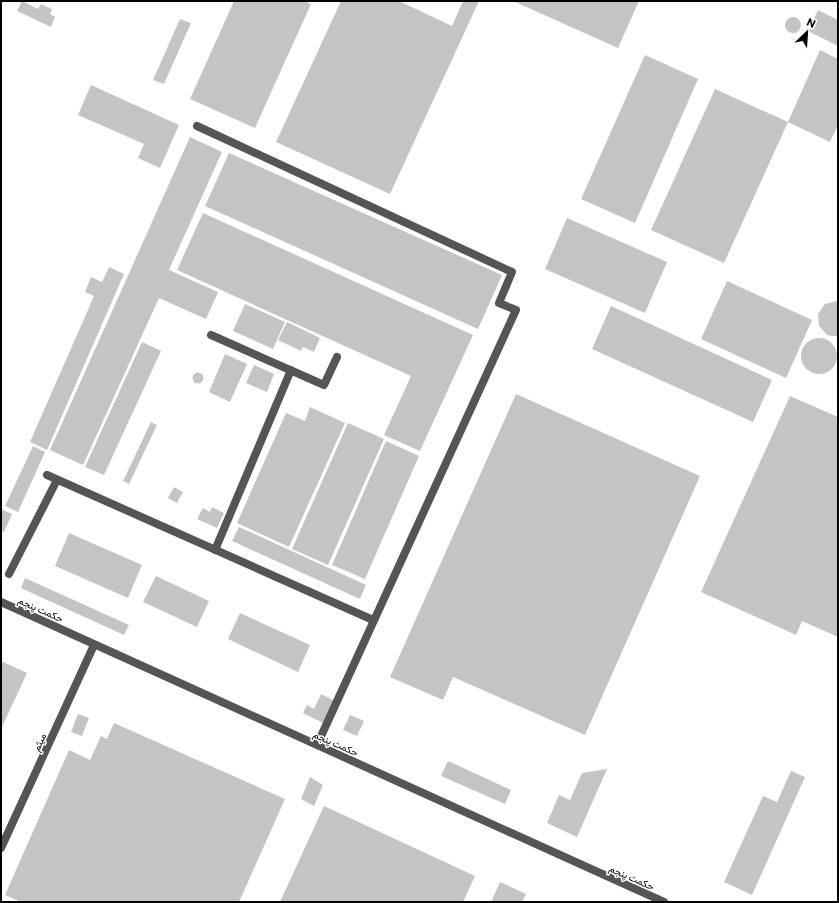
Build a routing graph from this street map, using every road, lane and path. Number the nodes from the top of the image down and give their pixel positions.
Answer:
1 (197, 126) dead end
2 (211, 335) dead end
3 (337, 357) dead end
4 (291, 370) junction
5 (47, 475) dead end
6 (57, 480) junction
7 (215, 550) junction
8 (9, 574) dead end
9 (1, 602) edge
10 (373, 620) junction
11 (94, 645) junction
12 (317, 745) junction
13 (1, 848) edge
14 (664, 902) edge

1 - 10 street
2 - 4 street
3 - 4 street
4 - 7 street
5 - 6 street
6 - 7 street
6 - 8 street
7 - 10 street
9 - 11 street, حکمت پنجم
10 - 12 street
11 - 12 street, حکمت پنجم
11 - 13 street, میثم
12 - 14 street, حکمت پنجم

